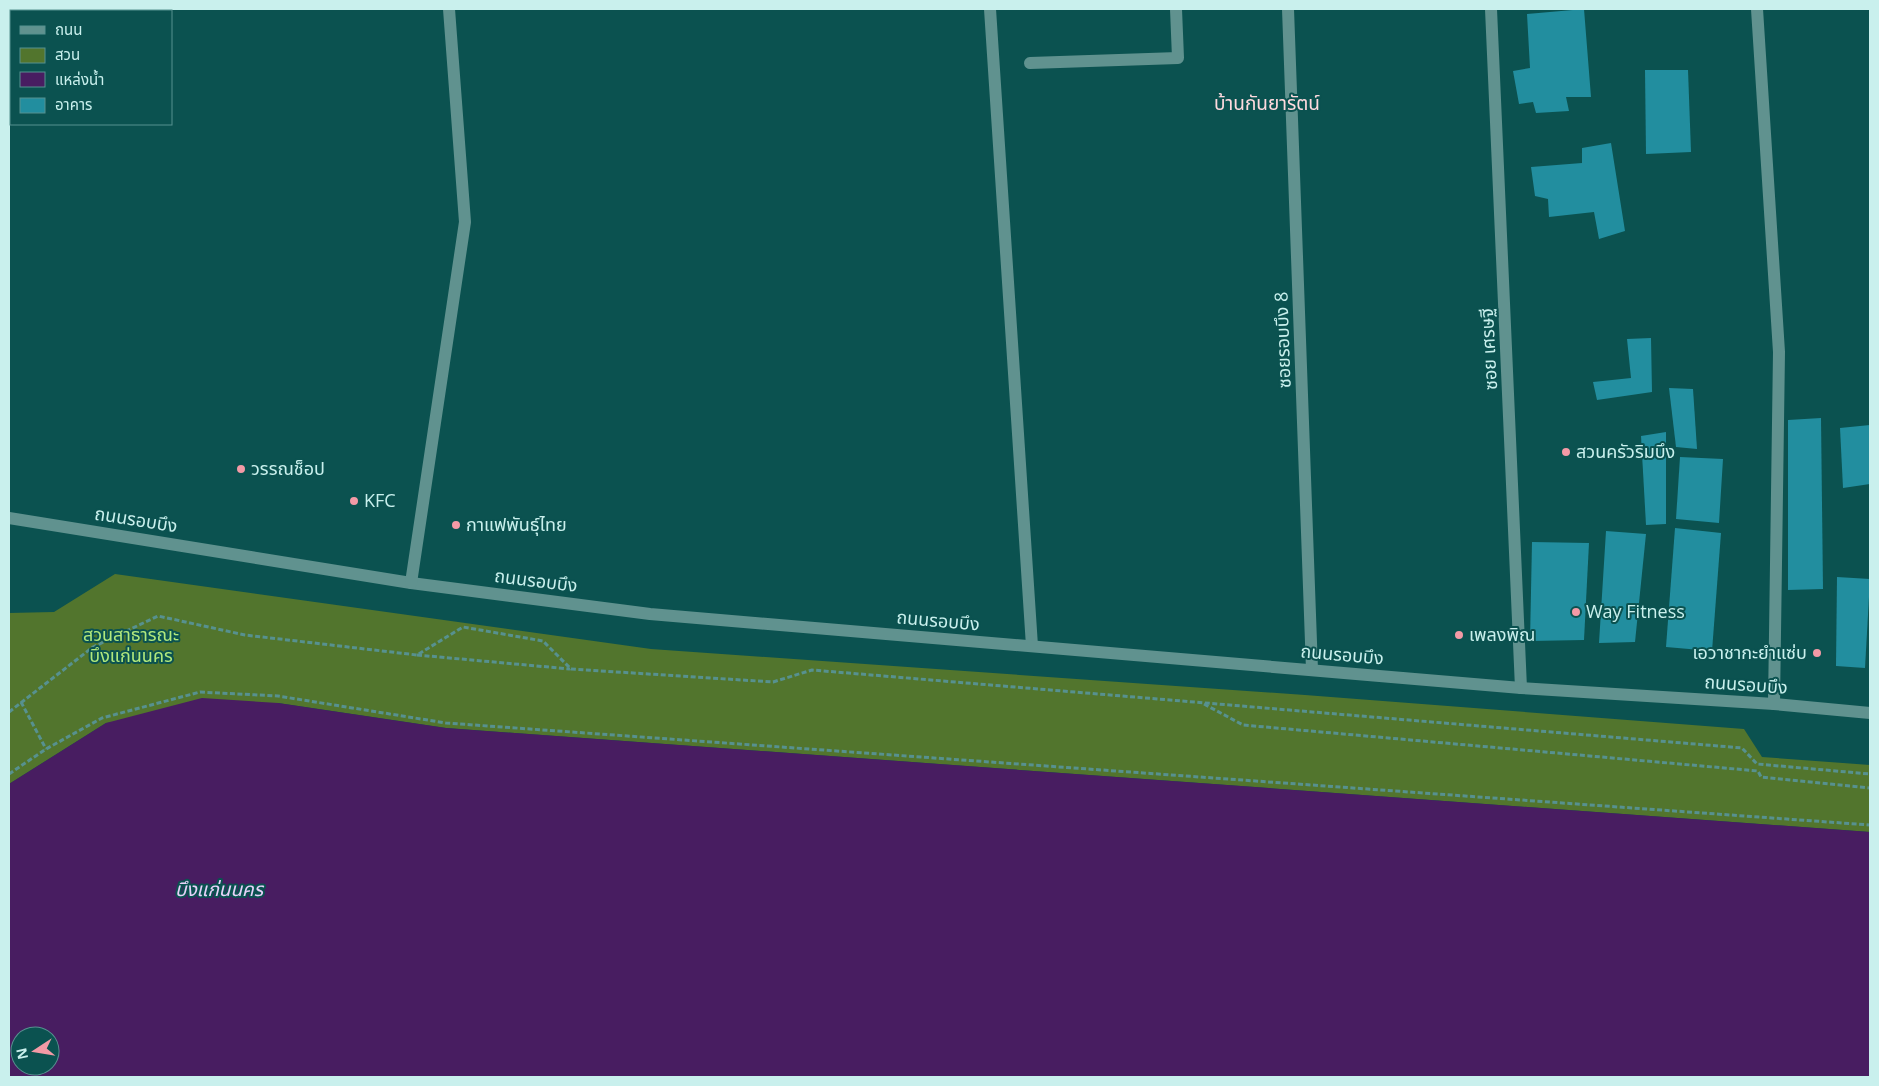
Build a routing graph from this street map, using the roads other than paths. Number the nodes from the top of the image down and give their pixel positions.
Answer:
1 (449, 9) edge
2 (990, 9) edge
3 (1176, 9) edge
4 (1288, 9) edge
5 (1491, 9) edge
6 (1757, 9) edge
7 (1030, 63) dead end
8 (9, 518) edge
9 (412, 583) junction
10 (1032, 646) junction
11 (1312, 670) junction
12 (1521, 688) junction
13 (1774, 704) junction
14 (1870, 712) edge

1 - 9 street
2 - 10 street
3 - 7 street
4 - 11 street, ซอยรอบบึง 8
5 - 12 street, ซอย เศรษฐี
6 - 13 street
8 - 9 street, ถนนรอบบึง
9 - 10 street, ถนนรอบบึง
10 - 11 street, ถนนรอบบึง
11 - 12 street, ถนนรอบบึง
12 - 13 street, ถนนรอบบึง
13 - 14 street, ถนนรอบบึง

